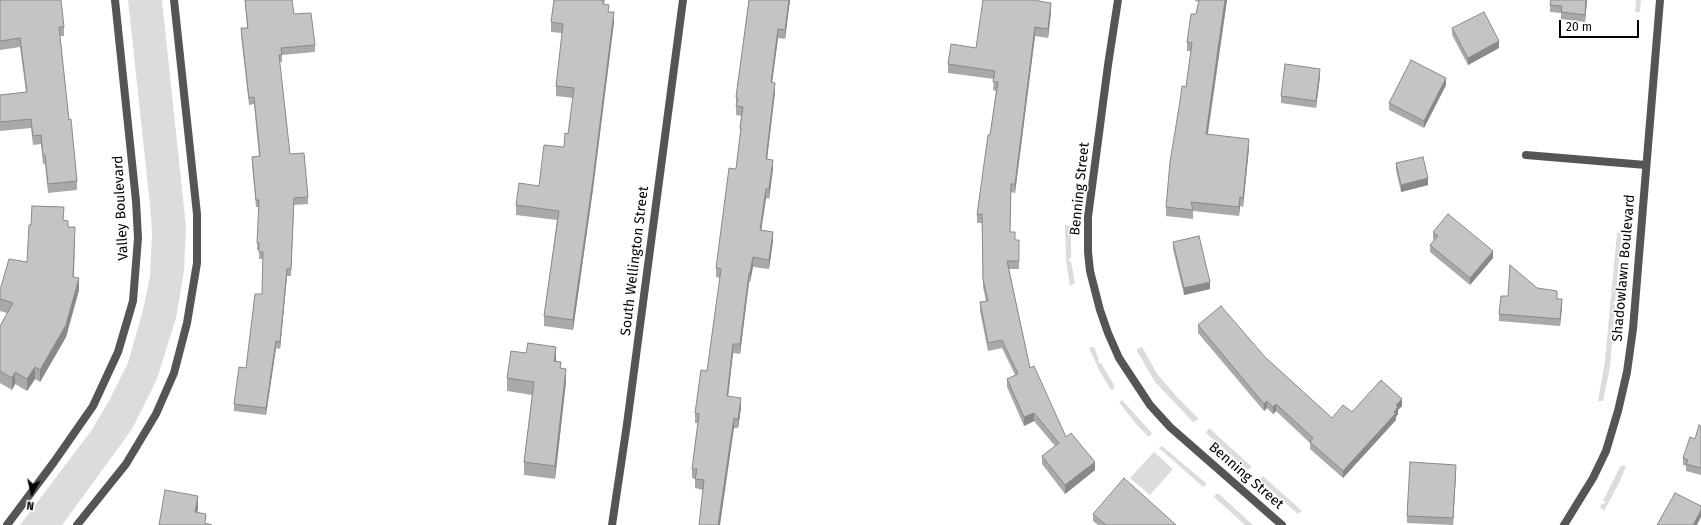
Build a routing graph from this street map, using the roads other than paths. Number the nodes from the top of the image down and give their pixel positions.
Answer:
1 (115, 0) edge
2 (174, 0) edge
3 (683, 0) edge
4 (1118, 0) edge
5 (1660, 0) edge
6 (1526, 155) dead end
7 (1646, 165) junction
8 (7, 525) edge
9 (77, 525) edge
10 (612, 525) edge
11 (1282, 525) edge
12 (1564, 525) edge

1 - 8 street, Valley Boulevard
2 - 9 street
3 - 10 street, South Wellington Street
4 - 11 street, Benning Street
5 - 7 street, Shadowlawn Boulevard
6 - 7 street
7 - 12 street, Shadowlawn Boulevard

